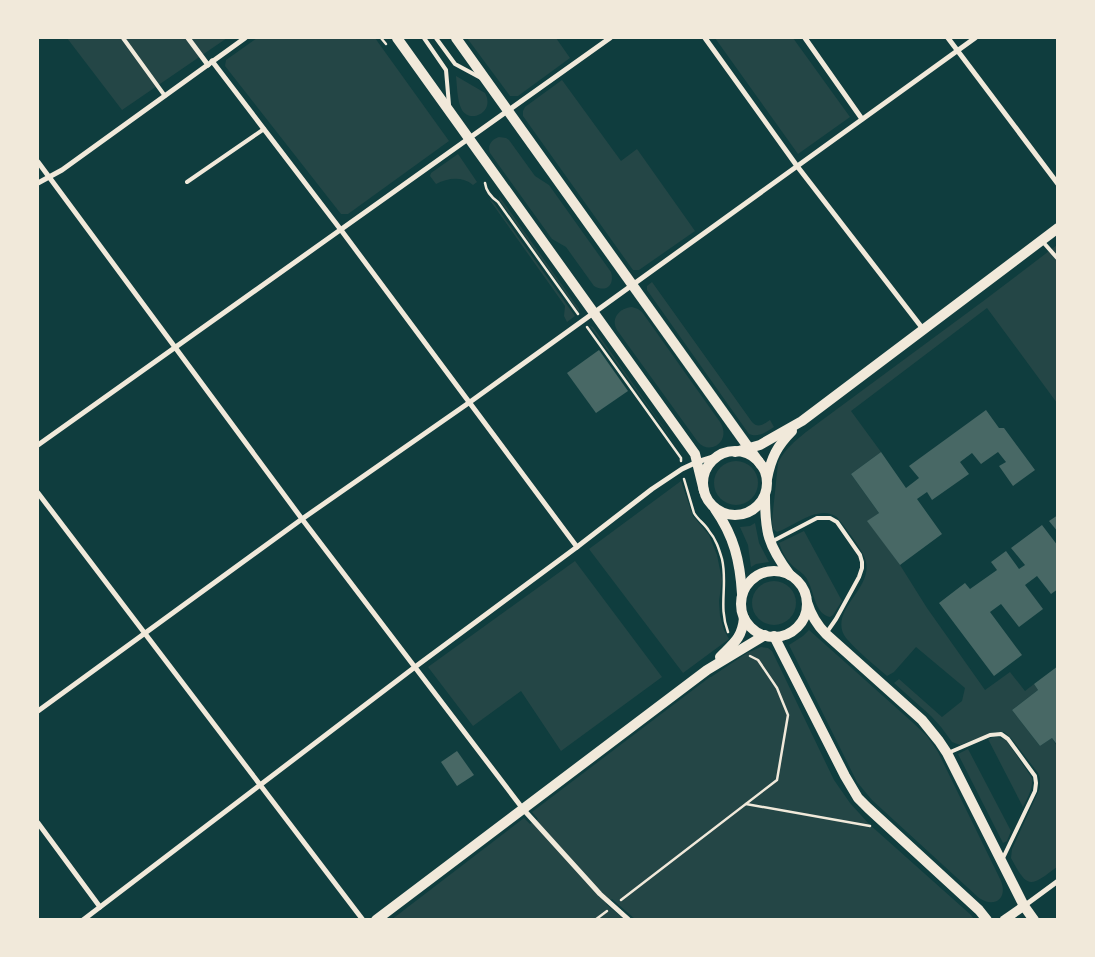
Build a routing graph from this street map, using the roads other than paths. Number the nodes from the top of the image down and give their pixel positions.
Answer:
1 (122, 38) edge
2 (188, 38) edge
3 (245, 38) edge
4 (397, 38) edge
5 (424, 38) edge
6 (436, 38) edge
7 (456, 38) edge
8 (610, 38) edge
9 (705, 38) edge
10 (805, 38) edge
11 (948, 38) edge
12 (975, 38) edge
13 (957, 50) junction
14 (210, 63) junction
15 (487, 81) junction
16 (165, 96) junction
17 (508, 110) junction
18 (449, 112) junction
19 (862, 120) junction
20 (264, 129) junction
21 (468, 138) junction
22 (38, 162) edge
23 (797, 166) junction
24 (49, 177) junction
25 (187, 182) dead end
26 (38, 183) edge
27 (1058, 184) edge
28 (1058, 228) edge
29 (341, 230) junction
30 (1042, 240) junction
31 (1058, 259) edge
32 (632, 284) junction
33 (594, 312) junction
34 (923, 330) junction
35 (175, 348) junction
36 (470, 402) junction
37 (802, 421) junction
38 (38, 445) edge
39 (750, 448) junction
40 (735, 452) junction
41 (722, 454) junction
42 (697, 462) junction
43 (761, 465) junction
44 (767, 481) junction
45 (704, 491) junction
46 (38, 493) edge
47 (765, 496) junction
48 (713, 506) junction
49 (302, 518) junction
50 (770, 542) junction
51 (577, 547) junction
52 (790, 576) junction
53 (742, 597) junction
54 (807, 602) junction
55 (744, 618) junction
56 (145, 634) junction
57 (826, 634) junction
58 (769, 636) junction
59 (738, 646) junction
60 (415, 667) junction
61 (38, 711) edge
62 (947, 753) junction
63 (260, 784) junction
64 (523, 809) junction
65 (38, 823) edge
66 (1001, 862) junction
67 (1058, 881) edge
68 (1024, 906) junction
69 (100, 907) junction
70 (83, 920) edge
71 (363, 920) edge
72 (376, 920) edge
73 (629, 920) edge
74 (987, 920) edge
75 (1004, 920) edge
76 (1034, 920) edge

1 - 16 lane
2 - 14 street
3 - 14 street
4 - 18 main road
5 - 18 lane
6 - 15 lane
7 - 15 main road
8 - 17 street
9 - 23 street
10 - 19 street
11 - 13 street
12 - 13 street
13 - 19 street
13 - 27 street
14 - 16 street
14 - 20 street
15 - 17 main road
16 - 24 street
17 - 21 street
17 - 32 main road
18 - 21 main road
19 - 23 street
20 - 25 lane
20 - 29 street
21 - 29 street
21 - 33 main road
22 - 24 street
23 - 32 street
23 - 34 street
24 - 26 street
24 - 35 street
28 - 30 main road
29 - 35 street
29 - 36 street
30 - 31 lane
30 - 34 main road
32 - 33 street
32 - 39 main road
33 - 36 street
33 - 42 main road
34 - 37 main road
35 - 38 street
35 - 49 street
36 - 49 street
36 - 51 street
37 - 39 main road
37 - 44 main road
39 - 40 main road
39 - 43 main road
40 - 41 main road
40 - 43 main road
41 - 42 street
41 - 45 main road
42 - 45 main road
42 - 51 street
43 - 44 main road
44 - 47 main road
45 - 48 main road
46 - 56 street
47 - 48 main road
47 - 50 main road
48 - 53 main road
49 - 56 street
49 - 60 street
50 - 52 main road
50 - 57 lane
51 - 60 street
52 - 53 main road
52 - 54 main road
53 - 55 main road
54 - 57 main road
54 - 58 main road
55 - 58 main road
55 - 59 main road
56 - 61 street
56 - 63 street
57 - 62 main road
58 - 59 main road
58 - 74 main road
59 - 64 main road
60 - 63 street
60 - 64 street
62 - 66 main road
62 - 66 lane
63 - 69 street
63 - 71 street
64 - 72 main road
64 - 73 street
65 - 69 street
66 - 68 main road
67 - 68 street
68 - 75 street
68 - 76 main road
69 - 70 street

